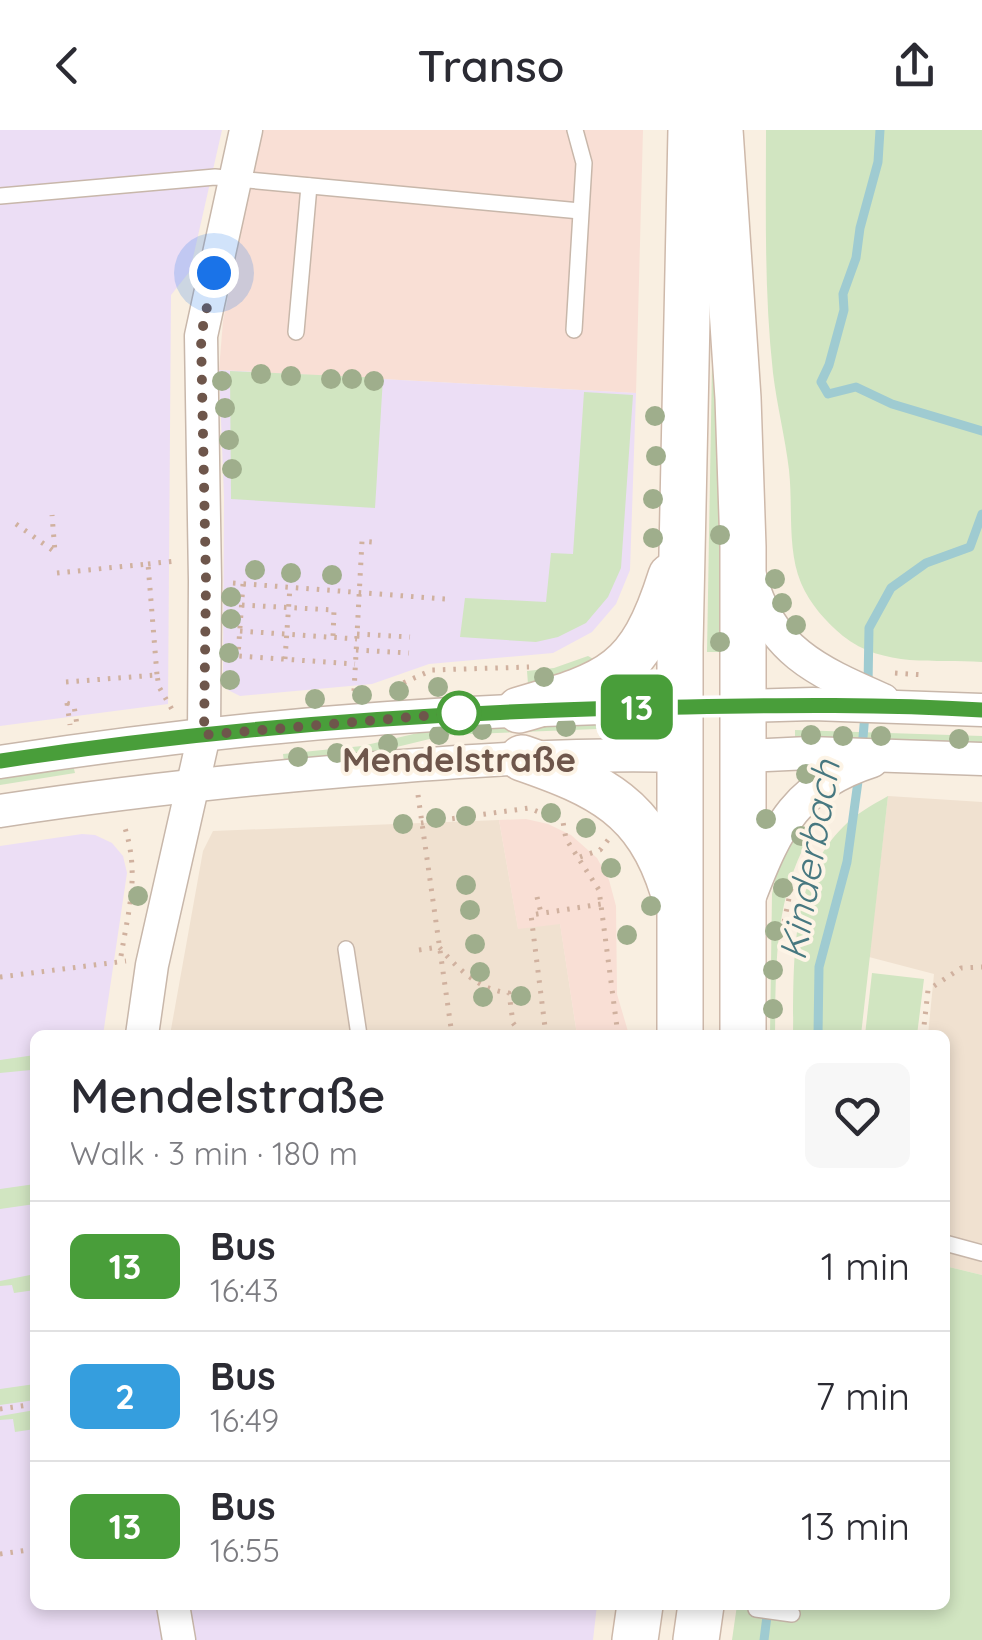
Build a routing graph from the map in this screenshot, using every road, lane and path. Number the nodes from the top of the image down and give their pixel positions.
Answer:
1 (246, 130) edge
2 (575, 130) edge
3 (691, 130) edge
4 (720, 130) edge
5 (234, 177) junction
6 (309, 186) junction
7 (0, 196) edge
8 (580, 211) junction
9 (574, 330) dead end
10 (296, 332) dead end
11 (52, 515) dead end
12 (16, 524) dead end
13 (374, 542) dead end
14 (682, 542) junction
15 (743, 547) junction
16 (177, 561) dead end
17 (148, 564) junction
18 (57, 573) dead end
19 (290, 587) junction
20 (358, 592) junction
21 (446, 594) dead end
22 (242, 605) junction
23 (289, 608) junction
24 (240, 631) junction
25 (287, 634) junction
26 (356, 636) junction
27 (333, 637) junction
28 (410, 637) dead end
29 (356, 650) junction
30 (410, 653) dead end
31 (285, 659) junction
32 (355, 664) junction
33 (157, 675) junction
34 (938, 676) dead end
35 (66, 682) dead end
36 (872, 695) junction
37 (354, 699) dead end
38 (744, 706) junction
39 (680, 707) junction
40 (519, 710) junction
41 (982, 710) edge
42 (69, 716) dead end
43 (191, 727) junction
44 (78, 730) dead end
45 (680, 756) junction
46 (744, 756) junction
47 (522, 758) junction
48 (982, 759) edge
49 (864, 760) junction
50 (0, 762) edge
51 (189, 801) junction
52 (0, 812) edge
53 (614, 831) dead end
54 (580, 858) junction
55 (800, 860) dead end
56 (538, 897) dead end
57 (601, 904) junction
58 (680, 912) junction
59 (541, 914) junction
60 (762, 925) junction
61 (440, 947) junction
62 (346, 950) dead end
63 (419, 950) dead end
64 (136, 962) junction
65 (982, 967) edge
66 (0, 976) edge
67 (118, 976) dead end
68 (446, 992) junction
69 (438, 994) dead end
70 (142, 1030) edge
71 (357, 1030) edge
72 (451, 1030) edge
73 (519, 1030) edge
74 (545, 1030) edge
75 (617, 1030) edge
76 (680, 1030) edge
77 (744, 1030) edge
78 (924, 1030) edge
79 (950, 1243) edge
80 (982, 1252) edge
81 (30, 1405) edge
82 (0, 1409) edge
83 (30, 1551) edge
84 (0, 1554) edge
85 (174, 1610) edge
86 (639, 1610) edge
87 (700, 1610) edge
88 (763, 1610) edge
89 (792, 1614) dead end
90 (179, 1640) edge
91 (635, 1640) edge
92 (696, 1640) edge

1 - 5 street
2 - 8 lane
3 - 14 main road
4 - 15 main road
5 - 6 lane
5 - 7 lane
5 - 43 street
6 - 8 lane
6 - 10 lane
8 - 9 lane
11 - 12 path
13 - 20 path
14 - 39 main road
14 - 40 main road
15 - 36 street
15 - 38 main road
16 - 17 path
17 - 18 path
17 - 33 path
19 - 20 path
19 - 22 path
19 - 23 path
20 - 21 path
20 - 26 path
22 - 23 path
22 - 24 path
23 - 25 path
23 - 27 path
24 - 25 path
24 - 31 path
25 - 27 path
25 - 31 path
26 - 27 path
26 - 28 path
26 - 29 path
29 - 30 path
29 - 32 path
31 - 32 path
32 - 37 path
33 - 35 path
33 - 43 path
34 - 36 path
36 - 38 street
36 - 41 street
38 - 39 main road
38 - 46 main road
39 - 40 street
39 - 45 main road
40 - 43 street
42 - 44 path
43 - 50 street
43 - 51 street
45 - 46 main road
45 - 47 street
45 - 58 main road
46 - 49 street
46 - 60 main road
47 - 51 street
47 - 58 main road
48 - 49 street
49 - 60 street
51 - 52 street
51 - 64 street
51 - 64 path
53 - 54 path
54 - 57 path
54 - 61 path
55 - 60 path
56 - 59 path
57 - 59 path
57 - 75 path
58 - 76 main road
59 - 74 path
60 - 77 main road
61 - 63 path
61 - 68 path
61 - 73 path
62 - 71 lane
64 - 66 path
64 - 67 path
64 - 70 street
65 - 78 path
68 - 69 path
68 - 72 path
79 - 80 lane
81 - 82 path
83 - 84 path
85 - 90 street
86 - 91 main road
87 - 92 main road
88 - 89 lane

